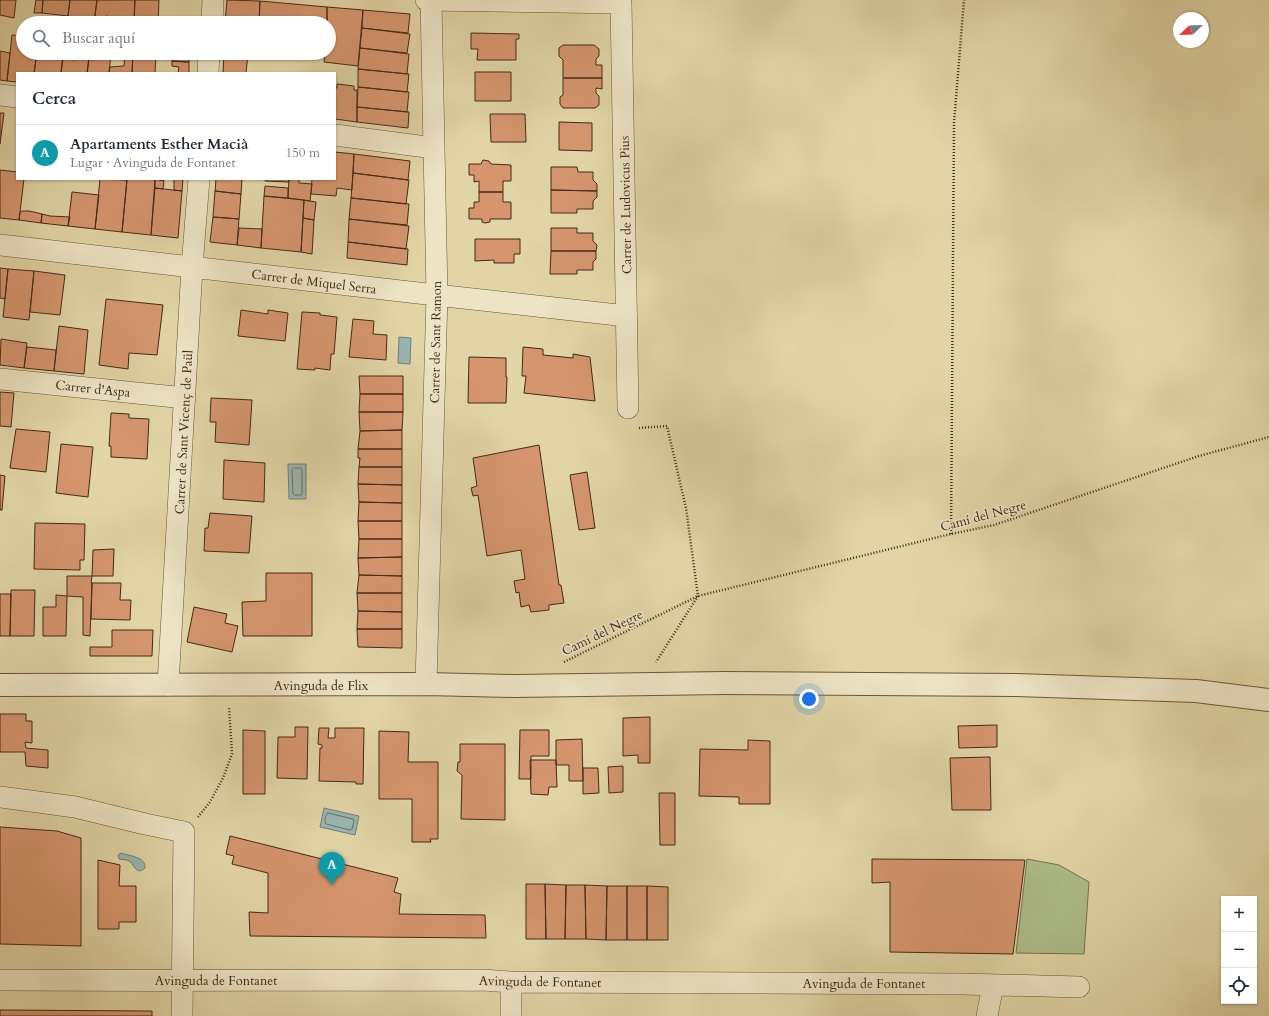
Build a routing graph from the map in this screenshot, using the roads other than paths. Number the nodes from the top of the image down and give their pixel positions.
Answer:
1 (214, 0) edge
2 (426, 0) edge
3 (431, 0) edge
4 (495, 1) edge
5 (213, 16) edge
6 (209, 60) edge
7 (208, 72) edge
8 (0, 95) edge
9 (16, 96) edge
10 (336, 134) edge
11 (434, 148) junction
12 (199, 180) edge
13 (0, 245) edge
14 (192, 267) junction
15 (437, 295) junction
16 (627, 316) junction
17 (0, 379) edge
18 (185, 398) junction
19 (628, 408) dead end
20 (426, 684) junction
21 (0, 685) edge
22 (168, 685) junction
23 (1269, 700) edge
24 (0, 797) edge
25 (0, 980) edge
26 (183, 981) junction
27 (511, 982) junction
28 (993, 985) junction
29 (1079, 987) dead end
30 (182, 1016) edge
31 (511, 1016) edge
32 (987, 1016) edge

1 - 5 street
2 - 3 street
3 - 4 street
3 - 11 street, Carrer de Sant Ramon
4 - 16 street, Carrer de Ludovicus Pius
6 - 7 street
8 - 9 street
10 - 11 street
11 - 15 street, Carrer de Sant Ramon
12 - 14 street, Carrer de Sant Vicenç de Paül
13 - 14 street, Carrer de Miquel Serra
14 - 15 street, Carrer de Miquel Serra
14 - 18 street, Carrer de Sant Vicenç de Paül
15 - 16 street, Carrer de Miquel Serra
15 - 20 street, Carrer de Sant Ramon
16 - 19 street, Carrer de Ludovicus Pius
17 - 18 street, Carrer d'Aspa
18 - 22 street, Carrer de Sant Vicenç de Paül
20 - 22 street, Avinguda de Flix
20 - 23 street, Avinguda de Flix
21 - 22 street, Avinguda de Flix
24 - 26 street
25 - 26 street, Avinguda de Fontanet
26 - 27 street, Avinguda de Fontanet
26 - 30 street
27 - 28 street, Avinguda de Fontanet
27 - 31 street
28 - 29 street, Avinguda de Fontanet
28 - 32 street

